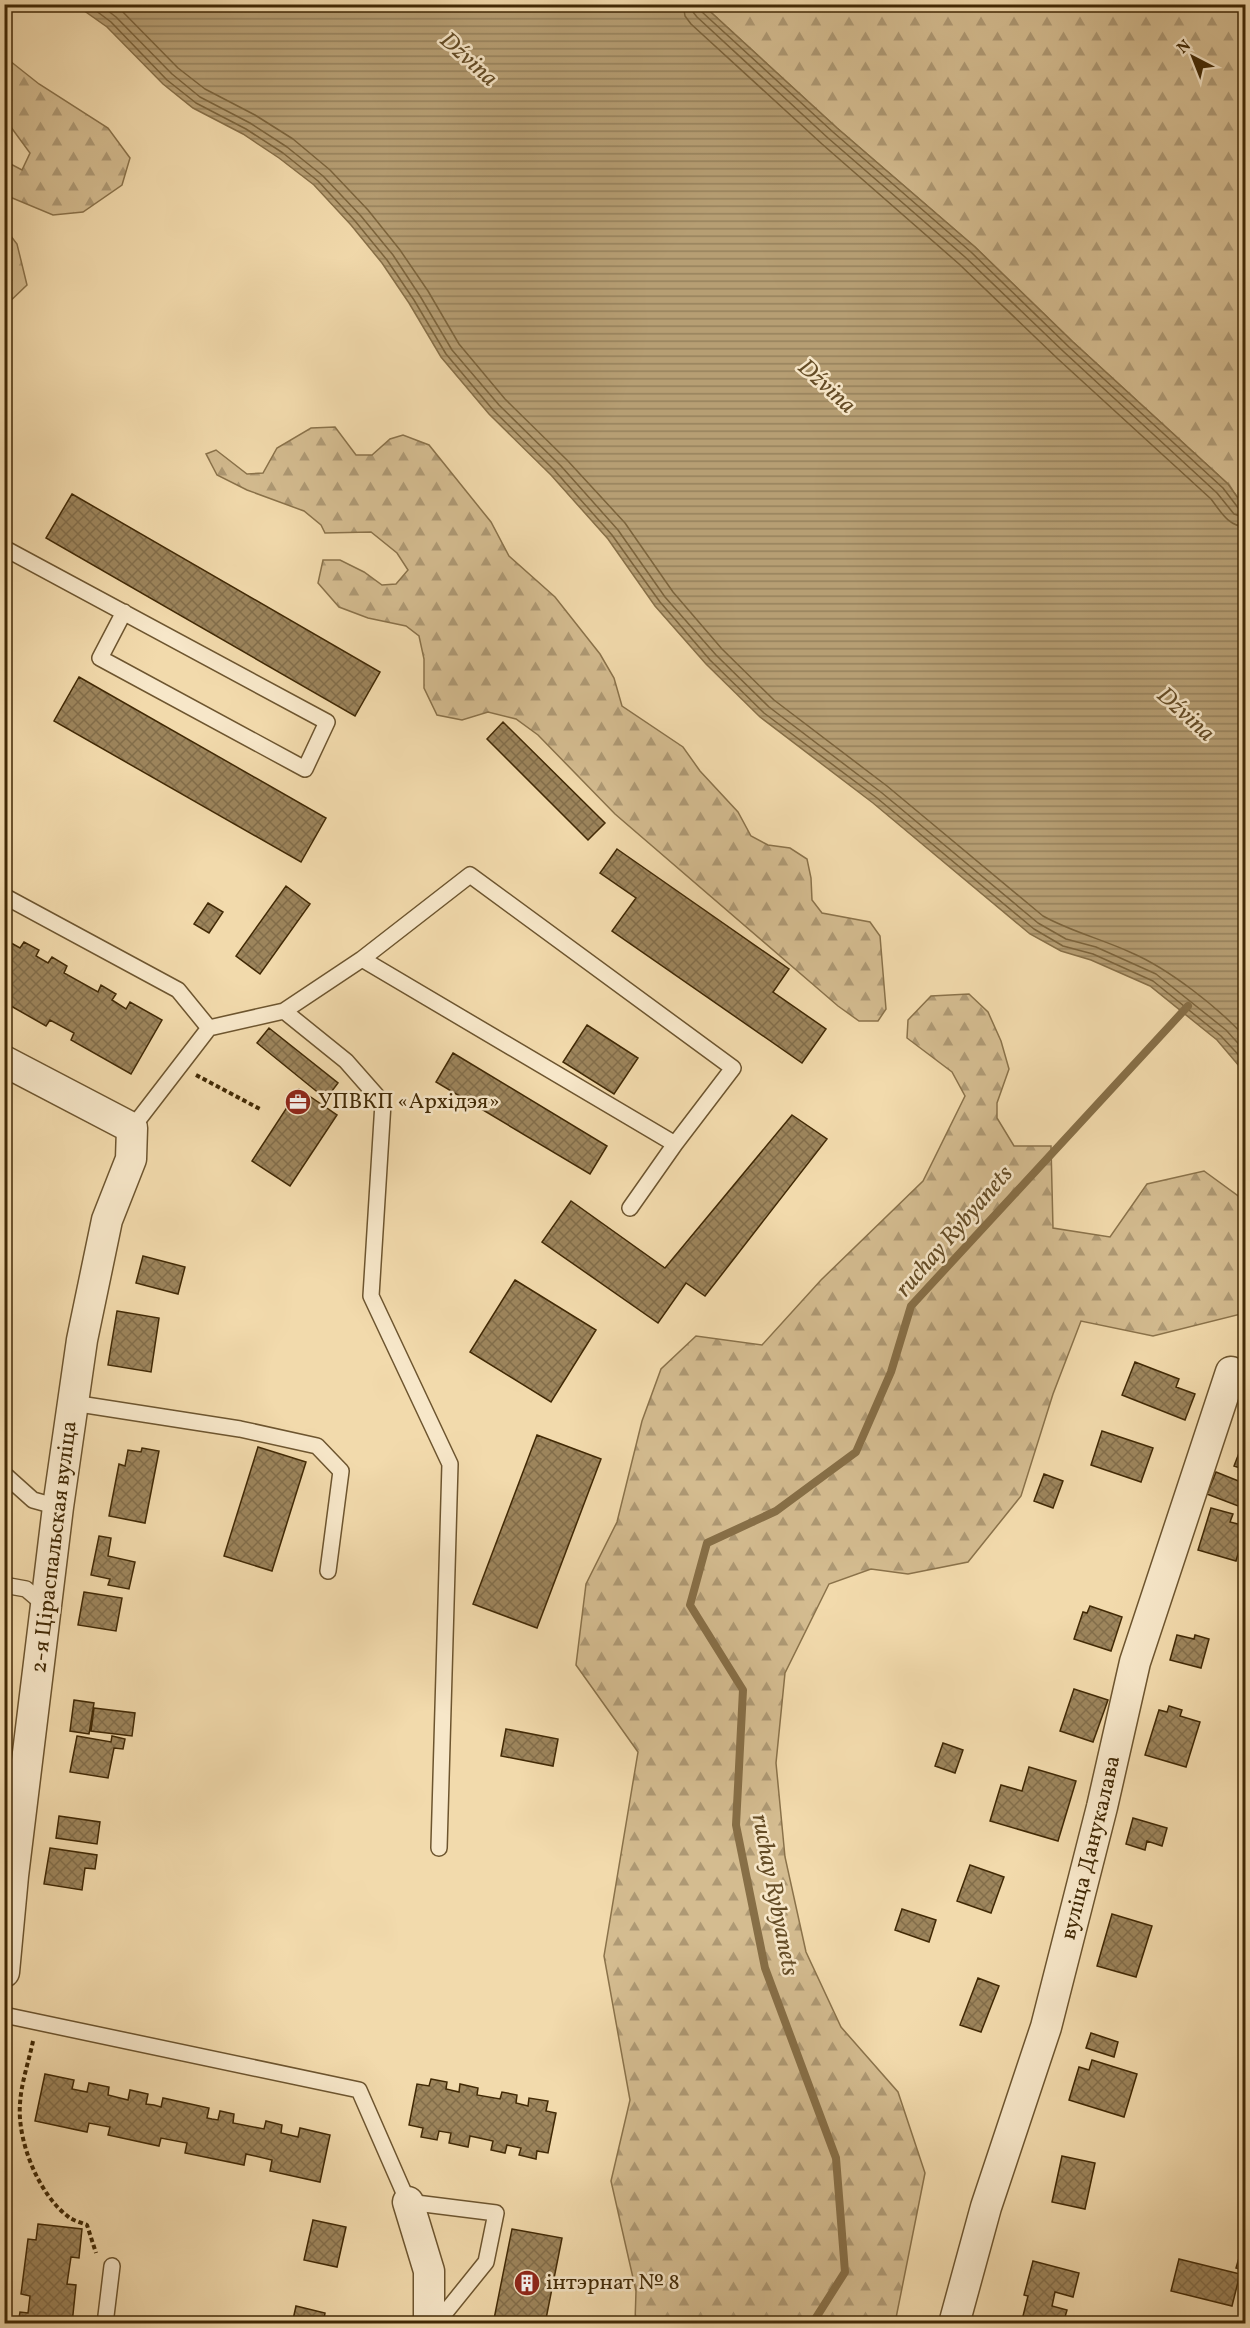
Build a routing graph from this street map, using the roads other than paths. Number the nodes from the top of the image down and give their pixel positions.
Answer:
1 (4, 548) edge
2 (124, 612) junction
3 (4, 896) edge
4 (362, 959) junction
5 (284, 1011) junction
6 (209, 1028) junction
7 (4, 1060) edge
8 (132, 1128) junction
9 (675, 1144) junction
10 (630, 1208) dead end
11 (1231, 1372) dead end
12 (74, 1402) junction
13 (4, 1474) edge
14 (58, 1508) junction
15 (328, 1570) dead end
16 (4, 1585) edge
17 (47, 1607) junction
18 (438, 1848) dead end
19 (4, 1972) edge
20 (4, 2015) edge
21 (408, 2202) junction
22 (112, 2266) road end
23 (105, 2324) edge
24 (429, 2324) edge
25 (436, 2324) edge
26 (954, 2324) edge

1 - 2 lane
2 - 2 lane
3 - 6 lane
4 - 5 lane
4 - 9 lane
4 - 9 lane
5 - 6 lane
5 - 18 lane
6 - 8 lane
7 - 8 street
8 - 12 street, 2-я Ціраспальская вуліца
9 - 10 lane
11 - 26 street, вуліца Данукалава
12 - 14 street, 2-я Ціраспальская вуліца
12 - 15 lane
13 - 14 lane
14 - 17 street, 2-я Ціраспальская вуліца
16 - 17 lane
17 - 19 street, 2-я Ціраспальская вуліца
20 - 21 lane
21 - 24 street
21 - 25 lane
22 - 23 lane

